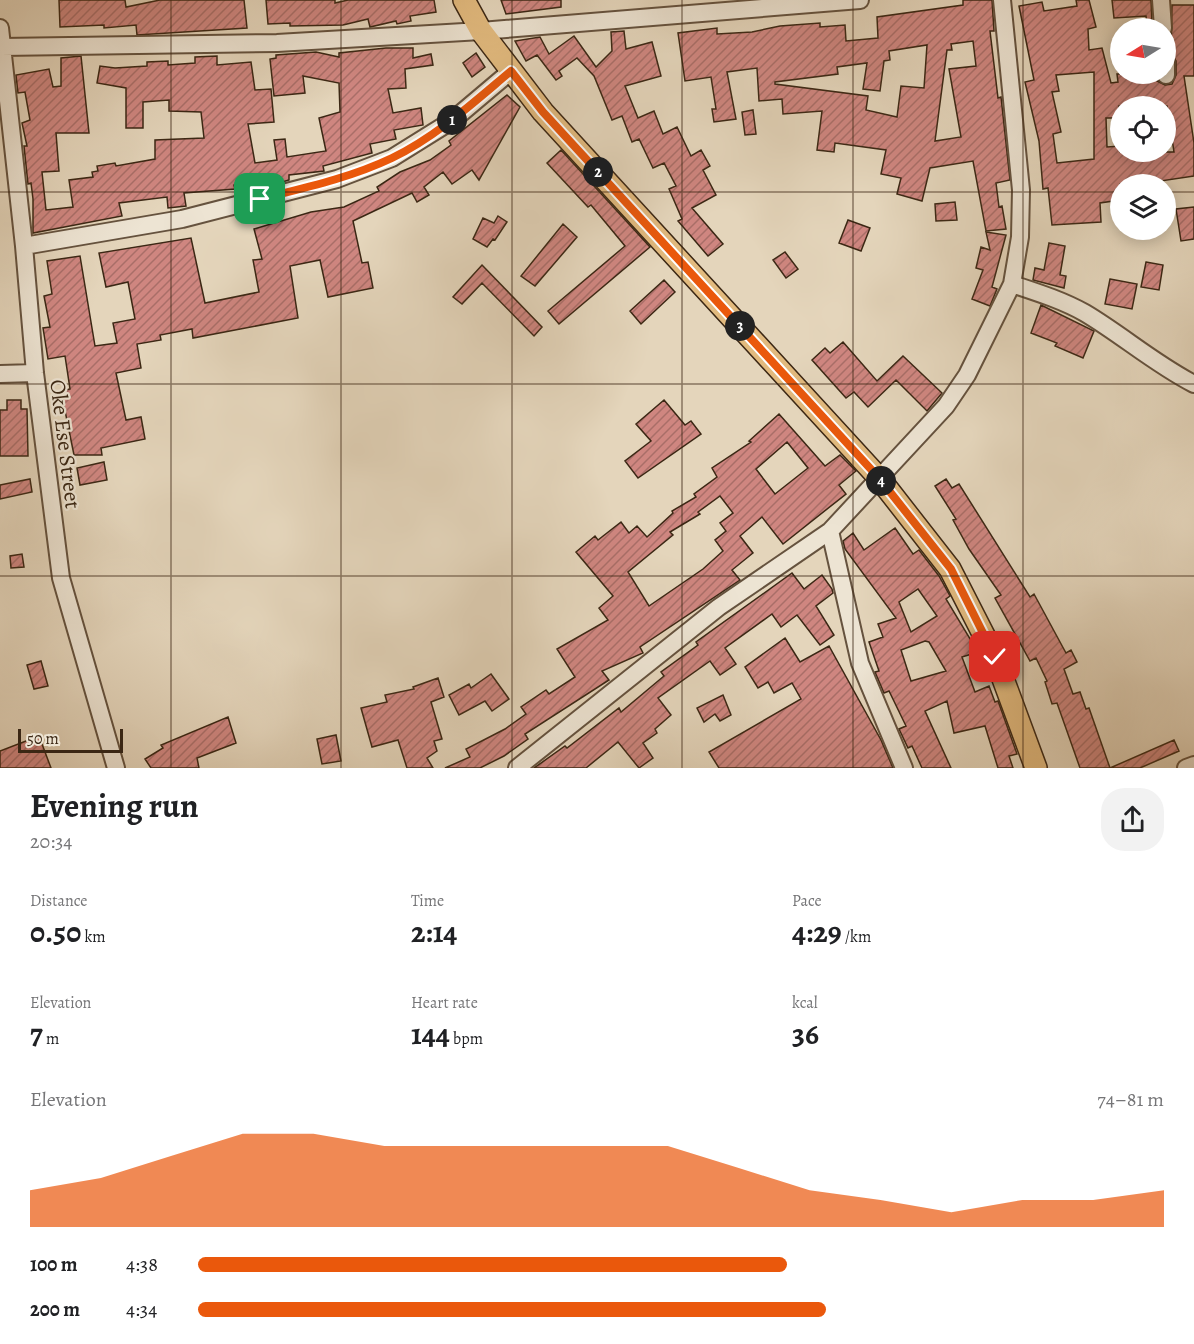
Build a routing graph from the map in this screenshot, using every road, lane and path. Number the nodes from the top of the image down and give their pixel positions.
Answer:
1 (464, 0) edge
2 (860, 0) edge
3 (1002, 0) edge
4 (1161, 0) edge
5 (1162, 18) edge
6 (0, 28) edge
7 (481, 31) junction
8 (2, 47) junction
9 (514, 74) junction
10 (24, 246) junction
11 (1012, 284) junction
12 (35, 373) junction
13 (0, 374) edge
14 (1194, 384) edge
15 (879, 478) junction
16 (830, 531) junction
17 (1194, 765) edge
18 (116, 768) edge
19 (517, 768) edge
20 (904, 768) edge
21 (1036, 768) edge
22 (1186, 768) edge

1 - 7 main road
2 - 7 street
3 - 11 street
4 - 5 street
6 - 8 street, Oke Ese Street
7 - 8 street
7 - 9 main road
8 - 10 street, Oke Ese Street
9 - 10 street
9 - 15 main road
10 - 12 street, Oke Ese Street
11 - 14 street
11 - 15 street
12 - 13 street
12 - 18 street, Oke Ese Street
15 - 16 street
15 - 21 main road
16 - 19 street
16 - 20 street
17 - 22 street

